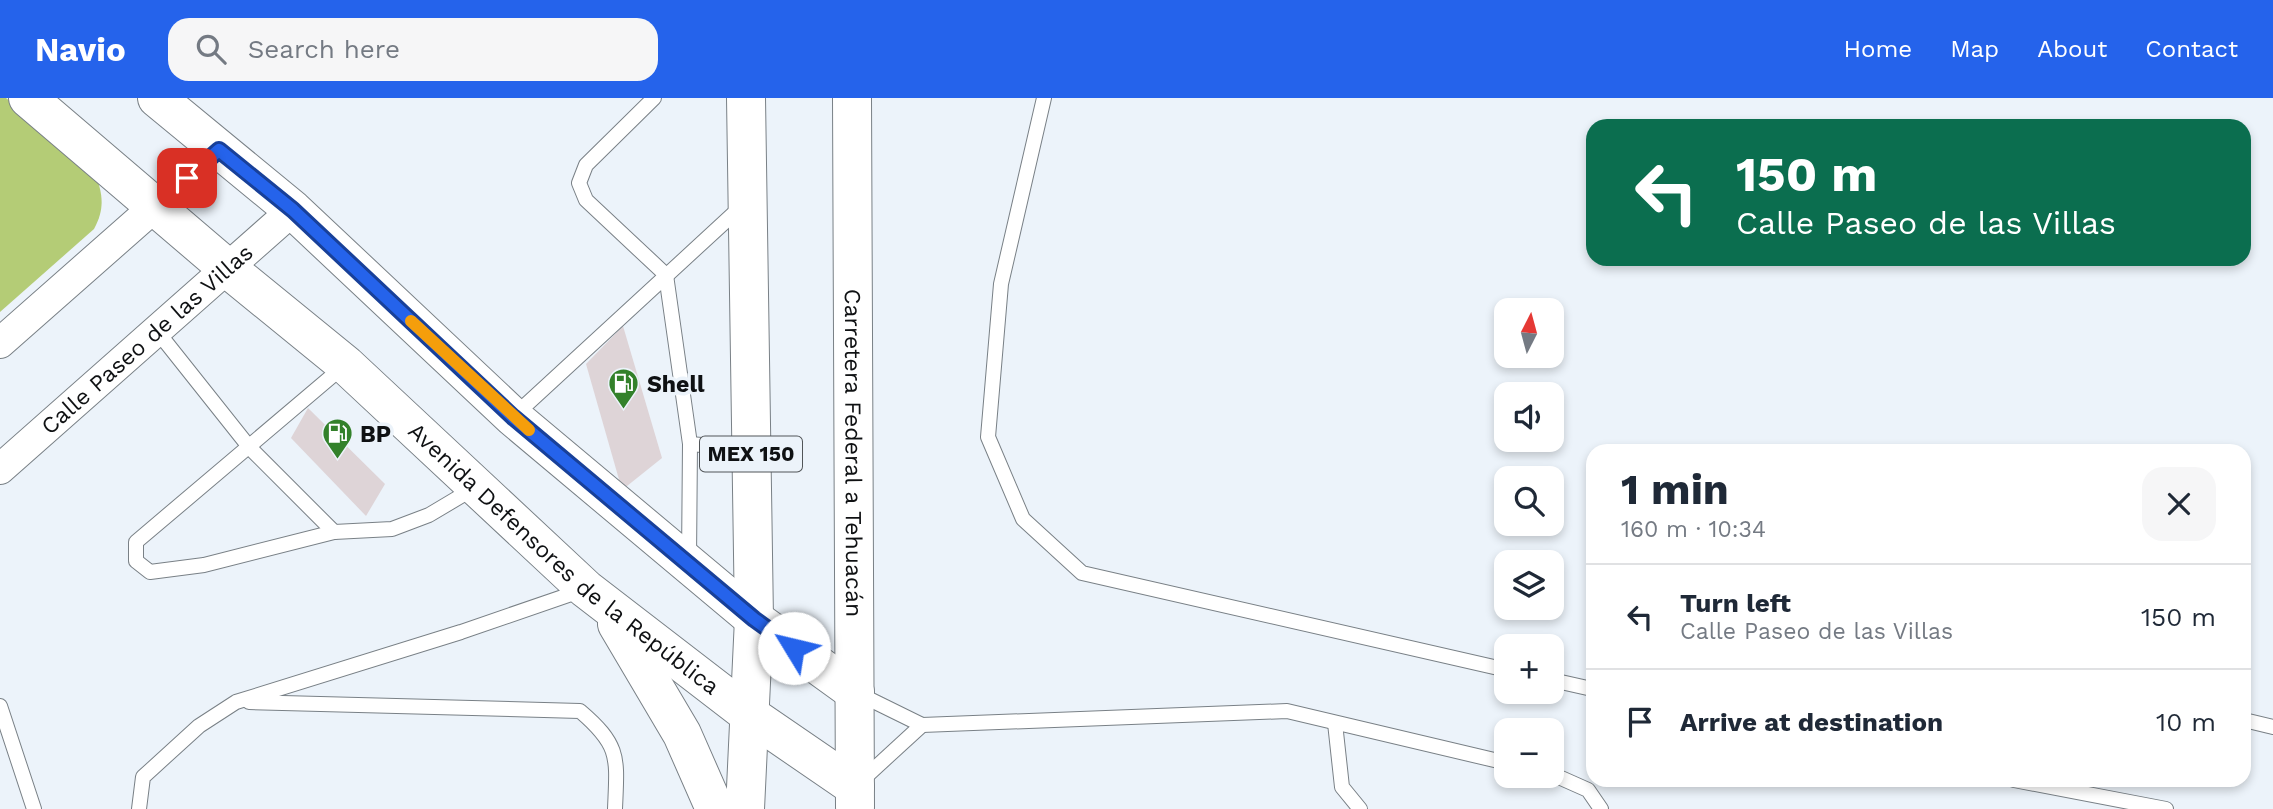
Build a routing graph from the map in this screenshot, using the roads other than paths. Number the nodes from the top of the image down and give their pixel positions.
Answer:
1 (28, 98) edge
2 (157, 98) edge
3 (654, 98) edge
4 (746, 98) edge
5 (852, 98) edge
6 (1044, 98) edge
7 (219, 150) junction
8 (748, 200) junction
9 (154, 206) junction
10 (293, 210) junction
11 (227, 268) junction
12 (666, 275) junction
13 (157, 331) junction
14 (0, 343) edge
15 (346, 365) junction
16 (513, 417) junction
17 (691, 444) junction
18 (250, 449) junction
19 (751, 449) junction
20 (0, 469) edge
21 (478, 485) junction
22 (334, 531) junction
23 (689, 564) junction
24 (586, 589) junction
25 (754, 619) junction
26 (1494, 667) edge
27 (1564, 683) edge
28 (1586, 688) edge
29 (855, 692) junction
30 (236, 702) junction
31 (0, 706) edge
32 (747, 713) junction
33 (2251, 722) edge
34 (1335, 723) junction
35 (922, 725) junction
36 (2273, 727) edge
37 (1494, 760) edge
38 (1564, 779) edge
39 (2051, 787) edge
40 (855, 798) edge
41 (34, 809) edge
42 (139, 809) edge
43 (615, 809) edge
44 (715, 809) edge
45 (745, 809) edge
46 (1360, 809) edge
47 (1601, 809) edge
48 (2166, 809) edge

1 - 9 main road, Avenida Defensores de la República
2 - 7 main road
3 - 12 lane
4 - 8 main road, MEX 150
5 - 29 main road, Carretera Federal a Tehuacán
6 - 26 lane
7 - 9 street
7 - 10 main road
8 - 12 lane
8 - 19 main road, MEX 150
9 - 11 main road, Avenida Defensores de la República
9 - 14 street
10 - 11 street, Calle Paseo de las Villas
10 - 16 main road
11 - 13 street, Calle Paseo de las Villas
11 - 15 main road, Avenida Defensores de la República
12 - 16 lane
12 - 17 lane
13 - 18 lane
13 - 20 street, Calle Paseo de las Villas
15 - 18 lane
15 - 21 main road, Avenida Defensores de la República
16 - 23 main road
17 - 19 lane
17 - 23 lane
18 - 22 lane
18 - 22 lane
19 - 25 main road, MEX 150
21 - 22 lane
21 - 24 main road, Avenida Defensores de la República
23 - 25 main road
24 - 30 lane
24 - 32 main road, Avenida Defensores de la República
24 - 44 main road
25 - 29 main road
25 - 32 main road, MEX 150
27 - 28 lane
29 - 35 lane
29 - 40 main road, Carretera Federal a Tehuacán
30 - 42 lane
30 - 43 lane
31 - 41 lane
32 - 40 main road, Avenida Defensores de la República
32 - 45 main road, MEX 150
33 - 36 lane
34 - 35 lane
34 - 37 lane
34 - 46 lane
35 - 40 lane
38 - 47 lane
39 - 48 lane

